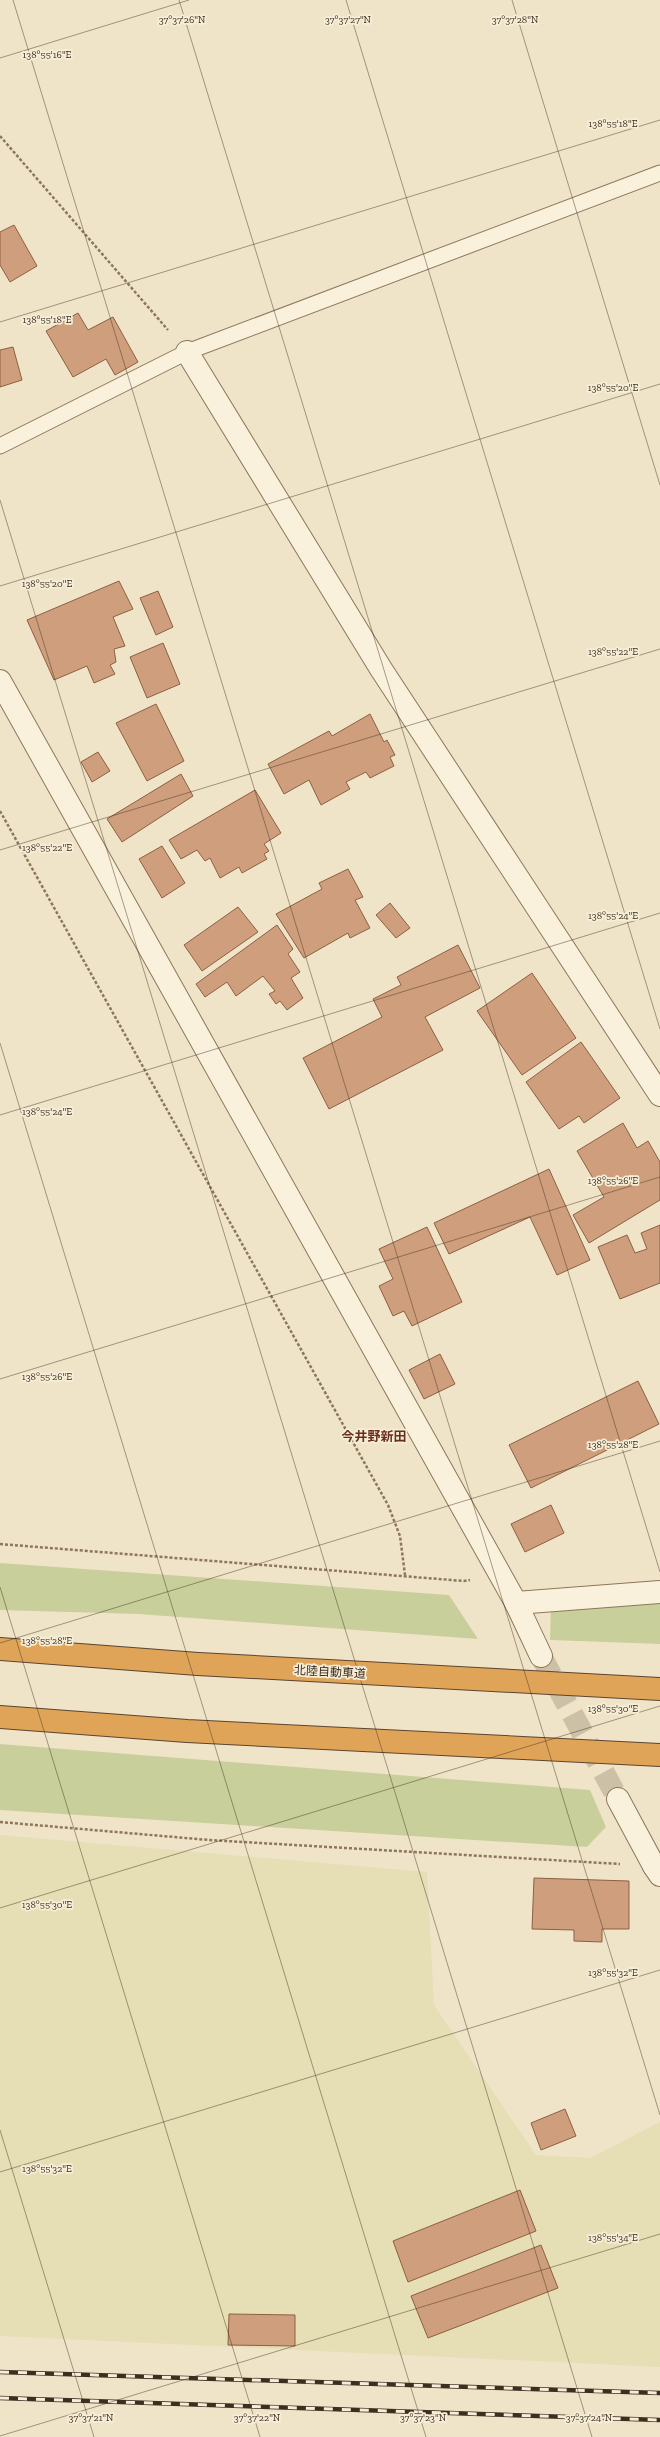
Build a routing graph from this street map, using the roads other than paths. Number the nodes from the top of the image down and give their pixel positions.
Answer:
1 (660, 173) edge
2 (187, 352) junction
3 (0, 446) edge
4 (0, 681) edge
5 (660, 1095) edge
6 (660, 1592) edge
7 (516, 1603) junction
8 (0, 1649) edge
9 (541, 1656) tunnel mouth
10 (660, 1689) edge
11 (0, 1717) edge
12 (660, 1755) edge
13 (618, 1800) tunnel mouth
14 (658, 1869) edge

1 - 2 lane
2 - 3 lane
2 - 5 street
4 - 7 street
6 - 7 street
7 - 9 street
8 - 10 highway, 北陸自動車道
11 - 12 highway
13 - 14 street

